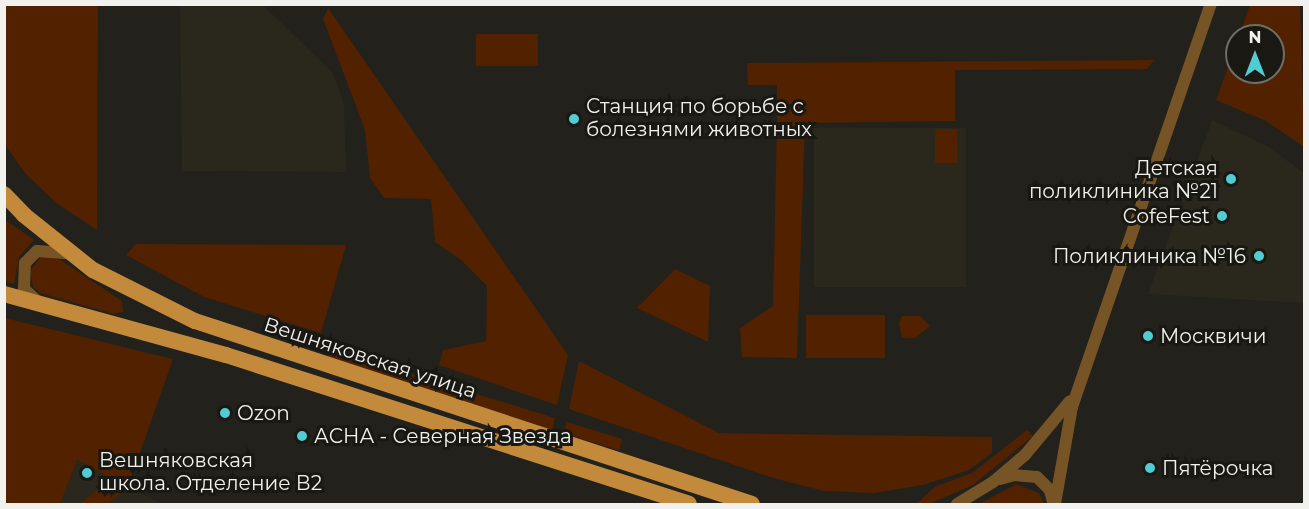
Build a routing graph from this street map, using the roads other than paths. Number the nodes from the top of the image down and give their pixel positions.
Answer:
1 (1211, 4) edge
2 (4, 194) edge
3 (4, 201) edge
4 (24, 215) junction
5 (72, 254) junction
6 (4, 294) edge
7 (46, 307) junction
8 (1081, 379) junction
9 (648, 470) junction
10 (993, 482) junction
11 (642, 489) junction
12 (689, 504) edge
13 (752, 504) edge
14 (957, 504) edge
15 (1054, 504) edge

1 - 8 street
2 - 4 main road, Вешняковская улица
3 - 4 main road
4 - 5 main road, Вешняковская улица
5 - 7 street
5 - 9 main road, Вешняковская улица
6 - 7 main road, Вешняковская улица
7 - 11 main road, Вешняковская улица
8 - 10 street
8 - 15 street
9 - 11 street
9 - 13 main road, Вешняковская улица
10 - 14 street
10 - 15 street
11 - 12 main road, Вешняковская улица

